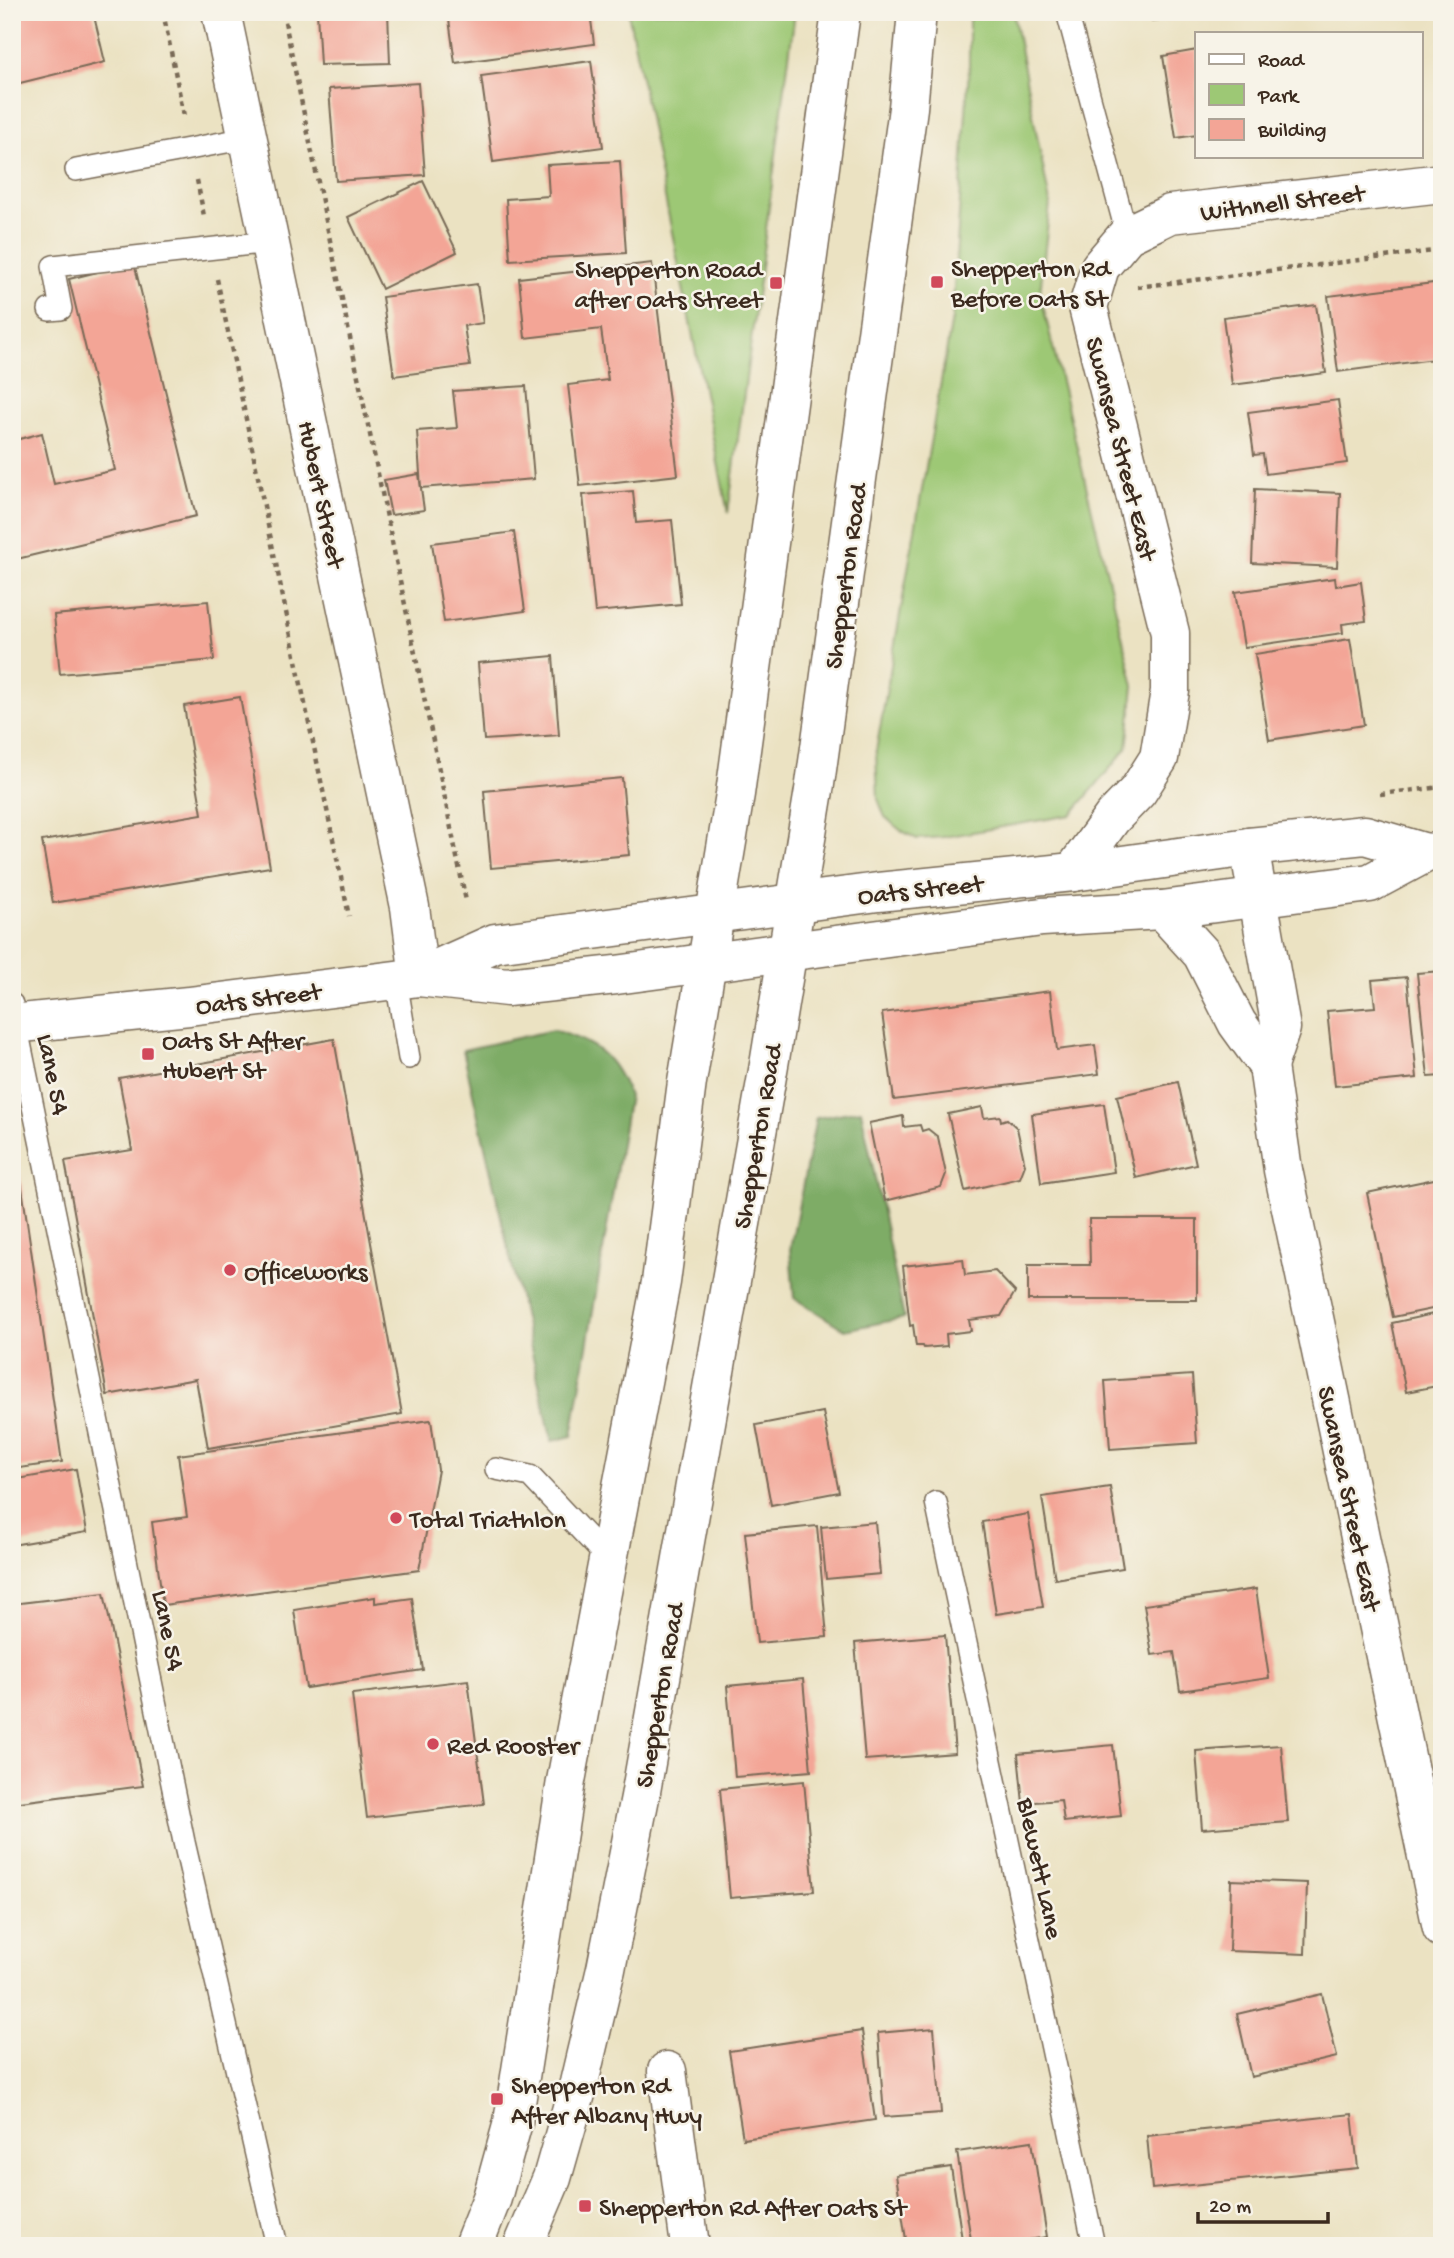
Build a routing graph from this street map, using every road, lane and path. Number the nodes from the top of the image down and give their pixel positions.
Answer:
1 (163, 12) edge
2 (222, 12) edge
3 (284, 12) edge
4 (841, 12) edge
5 (917, 12) edge
6 (1067, 12) edge
7 (248, 138) junction
8 (190, 149) junction
9 (76, 170) dead end
10 (1442, 183) edge
11 (1127, 235) junction
12 (270, 242) junction
13 (211, 248) junction
14 (1442, 250) edge
15 (1092, 292) junction
16 (48, 310) dead end
17 (1249, 847) junction
18 (1434, 852) edge
19 (1073, 872) junction
20 (1258, 896) junction
21 (466, 901) dead end
22 (795, 903) junction
23 (1162, 909) junction
24 (716, 913) junction
25 (349, 916) dead end
26 (787, 950) junction
27 (708, 962) junction
28 (408, 978) junction
29 (13, 1017) edge
30 (409, 1058) dead end
31 (1268, 1066) junction
32 (496, 1469) dead end
33 (936, 1502) dead end
34 (608, 1559) junction
35 (1442, 1928) edge
36 (667, 2071) dead end
37 (277, 2246) edge
38 (473, 2246) edge
39 (523, 2246) edge
40 (690, 2246) edge
41 (1094, 2246) edge

1 - 8 path
2 - 7 main road, Hubert Street
3 - 21 path
4 - 24 main road
5 - 22 main road, Shepperton Road
6 - 11 lane
7 - 8 lane
7 - 12 main road, Hubert Street
8 - 9 lane
8 - 13 path
10 - 11 main road, Withnell Street
11 - 15 main road, Swansea Street East
12 - 13 lane
12 - 28 main road, Hubert Street
13 - 16 lane
13 - 25 path
14 - 15 path
15 - 19 main road, Swansea Street East
17 - 18 main road, Oats Street
17 - 19 main road, Oats Street
17 - 20 main road, Swansea Street East
18 - 20 main road, Oats Street
19 - 22 main road, Oats Street
20 - 23 main road, Oats Street
20 - 31 main road, Swansea Street East
22 - 24 main road, Oats Street
22 - 26 main road, Shepperton Road
23 - 26 main road, Oats Street
23 - 31 main road, Swansea Street East
24 - 27 main road
24 - 28 main road, Oats Street
26 - 27 main road, Oats Street
26 - 39 main road, Shepperton Road
27 - 28 main road, Oats Street
27 - 34 main road
28 - 29 main road, Oats Street
28 - 30 lane
29 - 37 lane, Lane 54
31 - 35 main road, Swansea Street East
32 - 34 lane
33 - 41 lane, Blewett Lane
34 - 38 main road
36 - 40 main road

